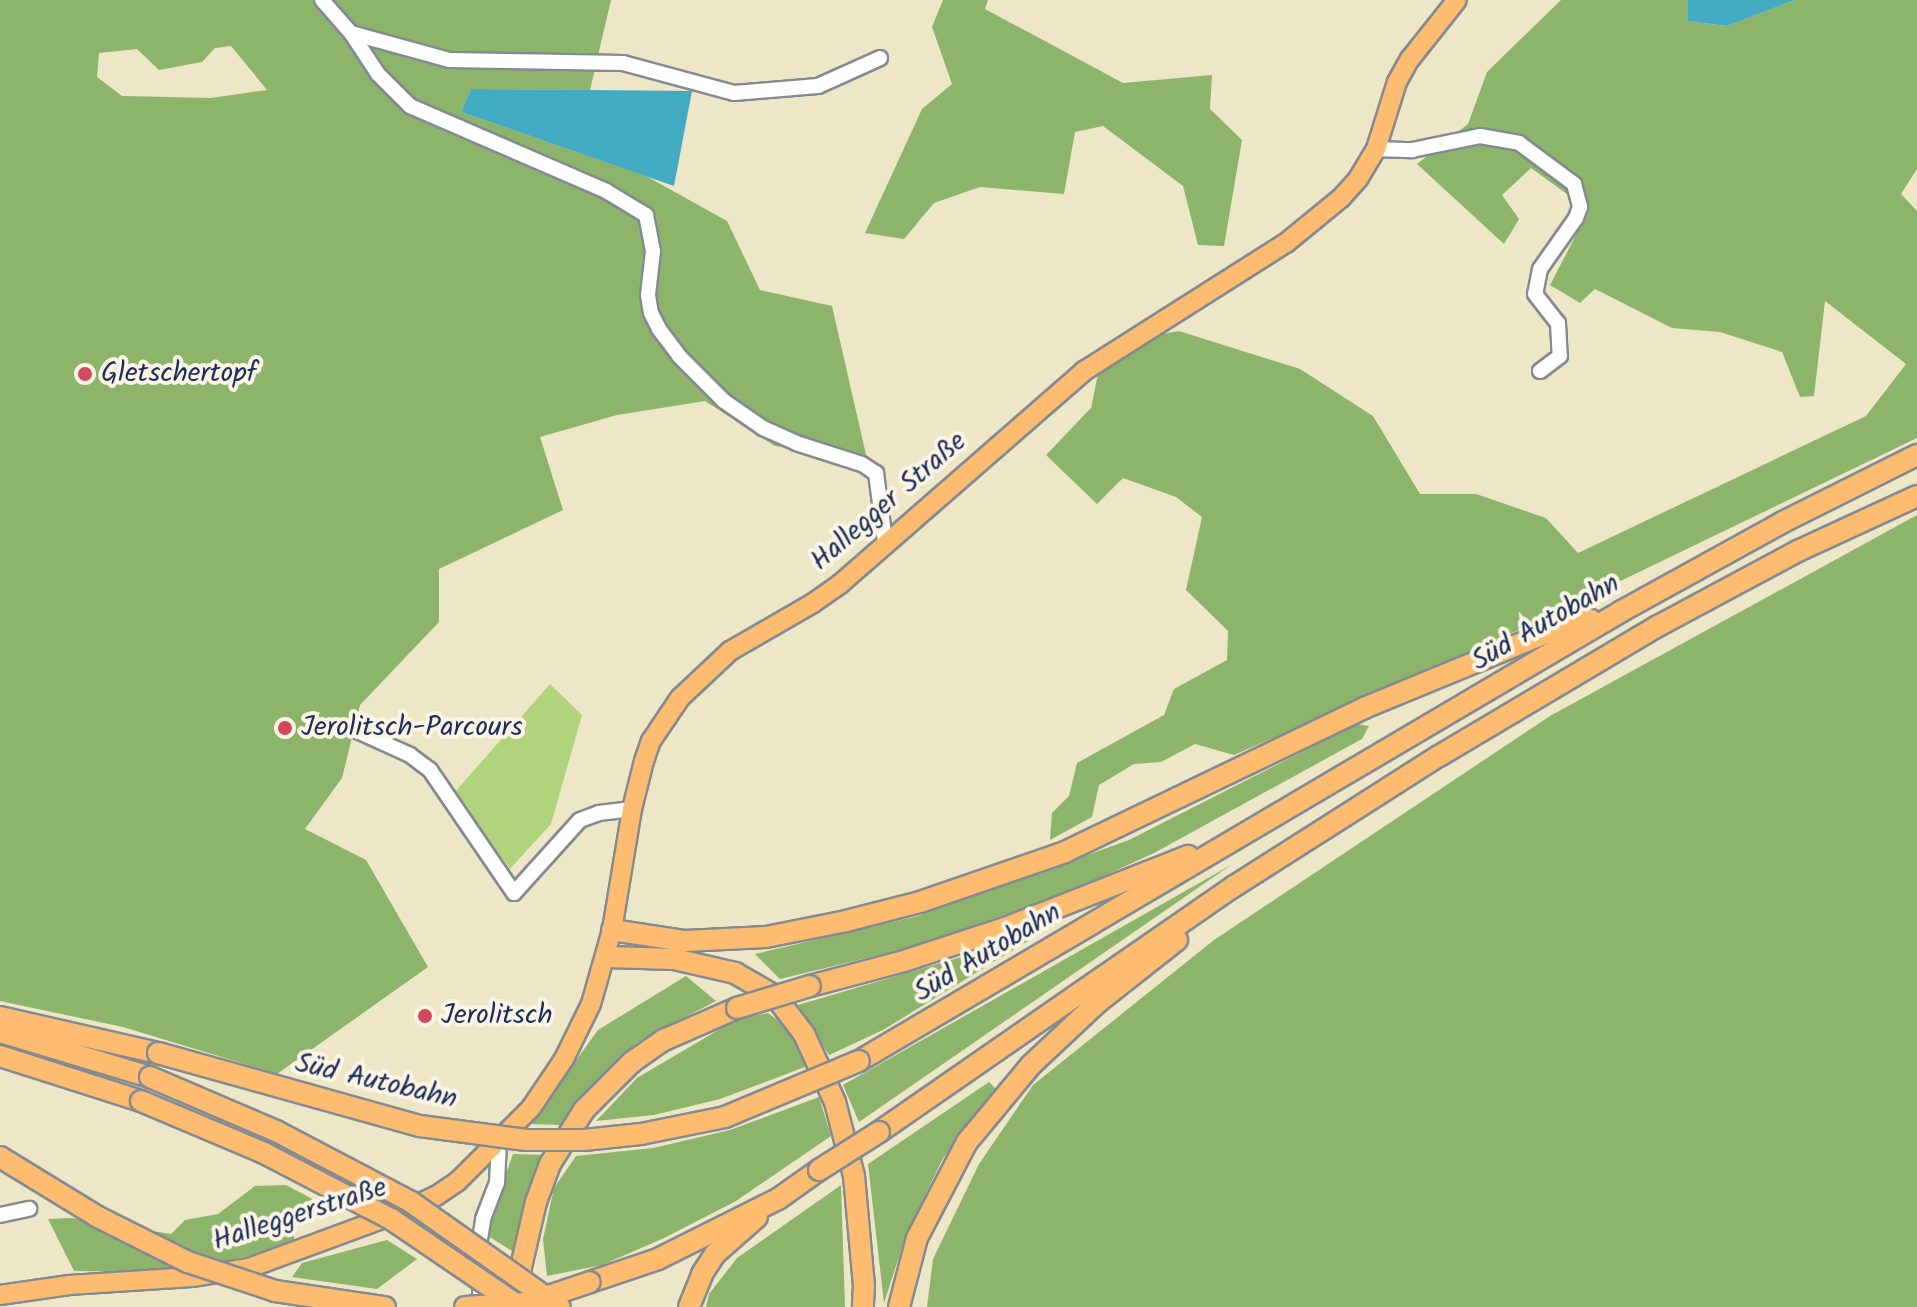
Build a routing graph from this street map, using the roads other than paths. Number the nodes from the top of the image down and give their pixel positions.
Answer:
1 (322, 0) edge
2 (1457, 0) edge
3 (351, 33) junction
4 (880, 58) dead end
5 (1376, 149) junction
6 (1540, 371) dead end
7 (1917, 455) edge
8 (1917, 496) edge
9 (885, 541) junction
10 (1622, 611) junction
11 (357, 731) dead end
12 (632, 809) junction
13 (1222, 845) junction
14 (1233, 887) junction
15 (612, 930) junction
16 (606, 957) junction
17 (0, 1017) edge
18 (0, 1032) edge
19 (0, 1056) edge
20 (499, 1141) junction
21 (0, 1157) edge
22 (778, 1199) junction
23 (29, 1209) dead end
24 (0, 1215) edge
25 (0, 1295) edge
26 (385, 1307) edge
27 (465, 1307) edge
28 (481, 1307) edge
29 (520, 1307) edge
30 (560, 1307) edge
31 (689, 1307) edge
32 (863, 1307) edge
33 (899, 1307) edge

1 - 3 street
2 - 5 main road, Hallegger Straße
3 - 4 street
3 - 9 street
5 - 6 street
5 - 9 main road, Hallegger Straße
7 - 10 highway, Süd Autobahn
8 - 14 highway, Süd Autobahn
9 - 12 main road, Hallegger Straße
10 - 13 highway, Süd Autobahn
10 - 15 highway
11 - 12 street
12 - 15 main road, Hallegger Straße
13 - 17 highway, Süd Autobahn, bridge
13 - 29 highway, bridge
14 - 22 highway, Süd Autobahn, bridge
14 - 33 highway
15 - 16 main road, Hallegger Straße
16 - 20 main road, Hallegger Straße
16 - 32 highway
18 - 30 highway, bridge
19 - 29 highway, bridge
20 - 25 main road, Halleggerstraße
20 - 28 street
21 - 26 highway, bridge
22 - 27 highway, Süd Autobahn, bridge
22 - 31 highway
23 - 24 street

